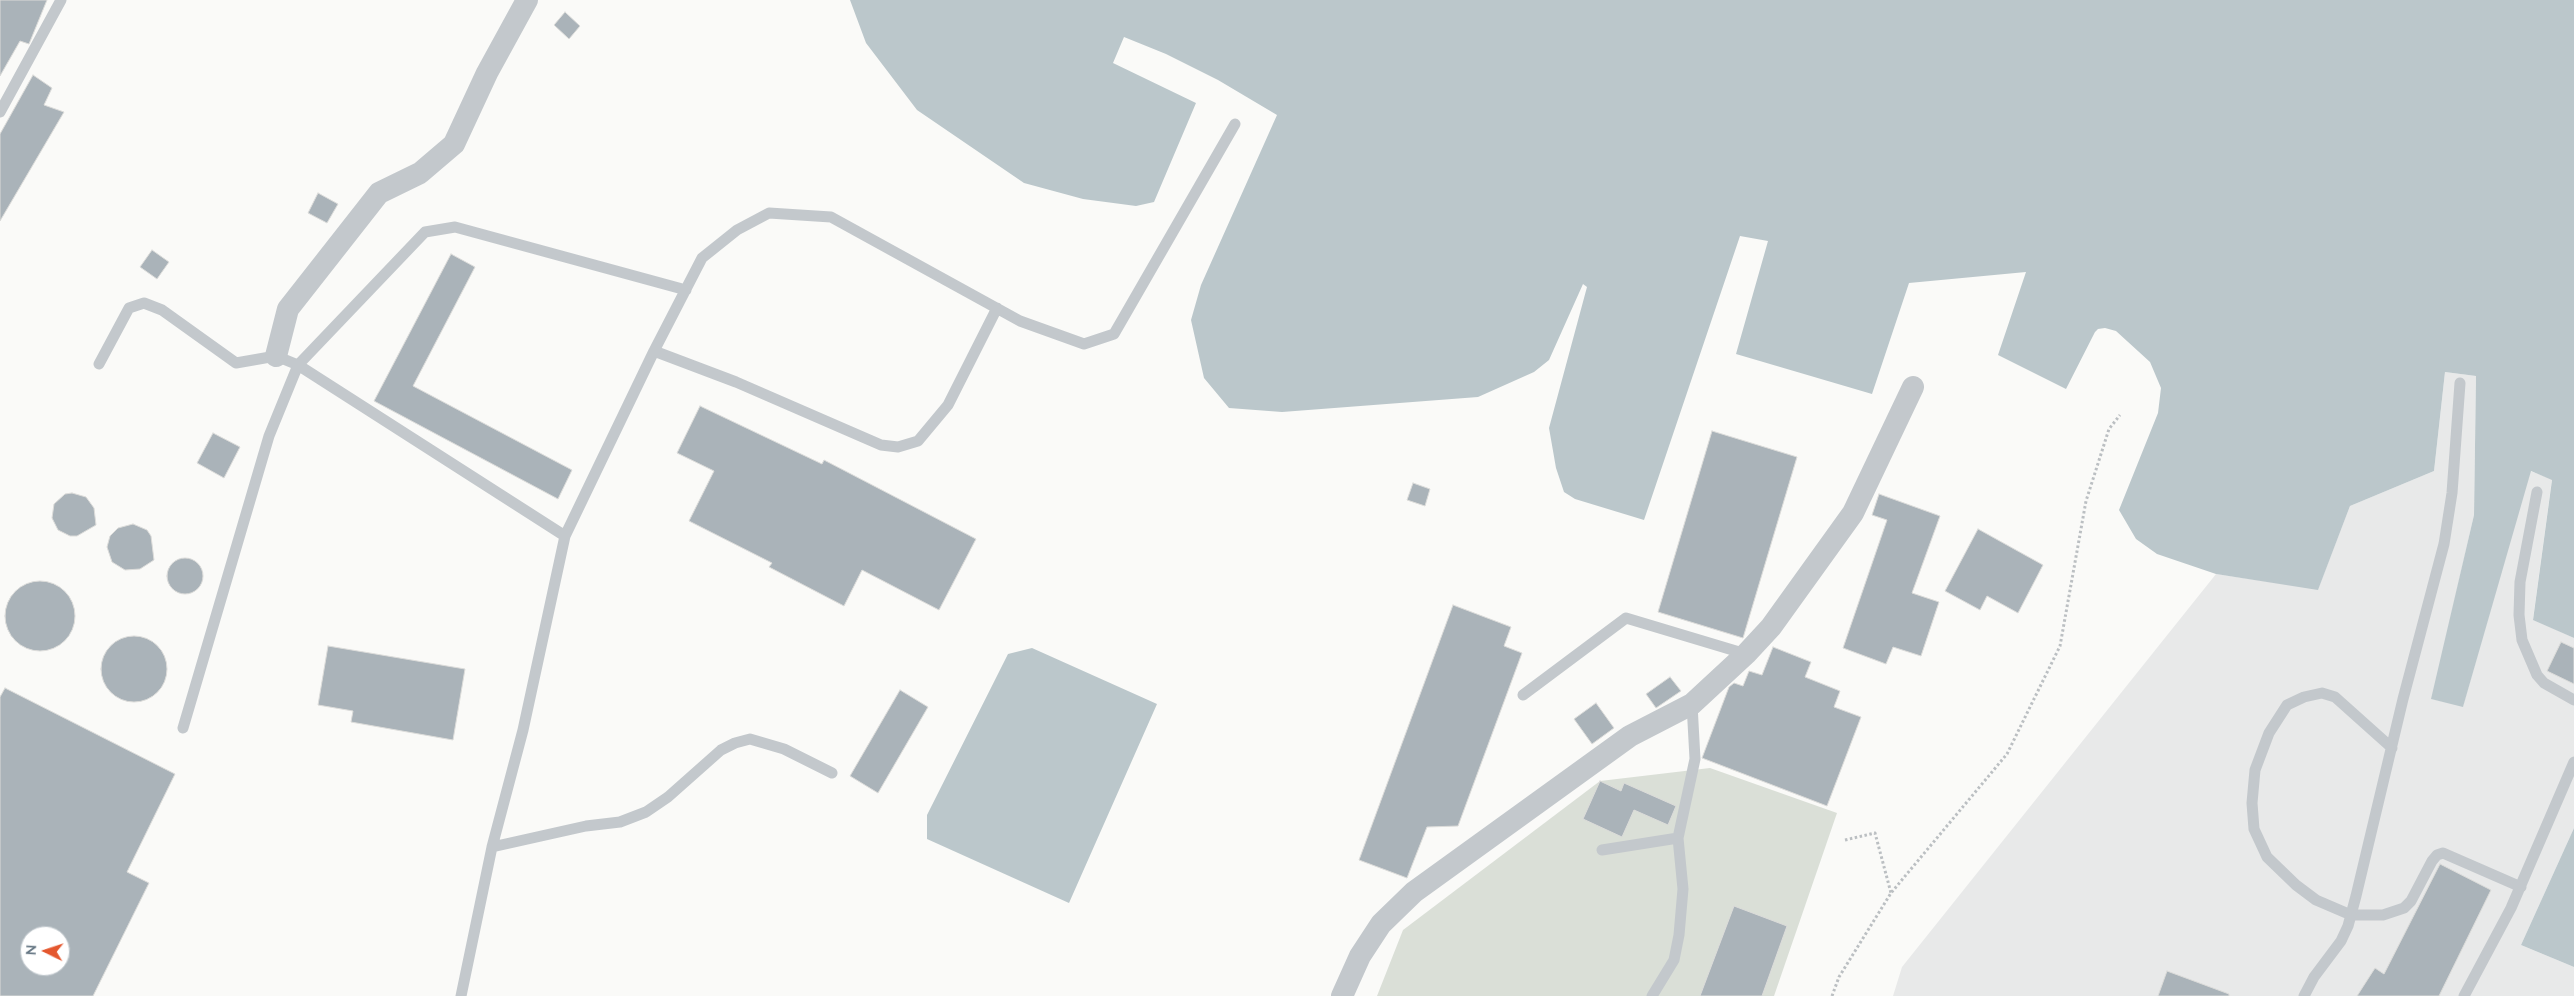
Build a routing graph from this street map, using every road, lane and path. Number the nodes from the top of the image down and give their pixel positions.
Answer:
1 (61, 0) edge
2 (527, 0) edge
3 (0, 112) edge
4 (1235, 124) dead end
5 (686, 290) junction
6 (997, 308) junction
7 (654, 351) junction
8 (276, 356) junction
9 (99, 364) dead end
10 (298, 365) junction
11 (2460, 383) dead end
12 (1913, 387) dead end
13 (2120, 415) dead end
14 (2537, 492) dead end
15 (565, 536) junction
16 (1746, 654) junction
17 (1523, 695) dead end
18 (2574, 700) edge
19 (1692, 704) junction
20 (182, 728) dead end
21 (2392, 748) junction
22 (2574, 762) edge
23 (832, 773) dead end
24 (1678, 838) junction
25 (1845, 840) dead end
26 (492, 847) junction
27 (1602, 850) dead end
28 (2521, 887) junction
29 (1891, 893) junction
30 (2351, 915) junction
31 (461, 996) edge
32 (1342, 996) edge
33 (1652, 996) edge
34 (1832, 996) edge
35 (2304, 996) edge
36 (2464, 996) edge

1 - 3 lane
2 - 8 street
4 - 6 lane
5 - 6 lane
5 - 7 lane
5 - 10 lane
6 - 7 lane
7 - 15 lane
8 - 9 lane
8 - 10 lane
10 - 15 lane
10 - 20 lane
11 - 21 lane
12 - 16 street
13 - 29 path
14 - 18 lane
15 - 26 lane
16 - 17 lane
16 - 19 street
19 - 24 lane
19 - 32 street
21 - 30 lane
21 - 30 lane
22 - 28 lane
23 - 26 lane
24 - 27 lane
24 - 33 lane
25 - 29 path
26 - 31 lane
28 - 30 lane
28 - 36 lane
29 - 34 path
30 - 35 lane

